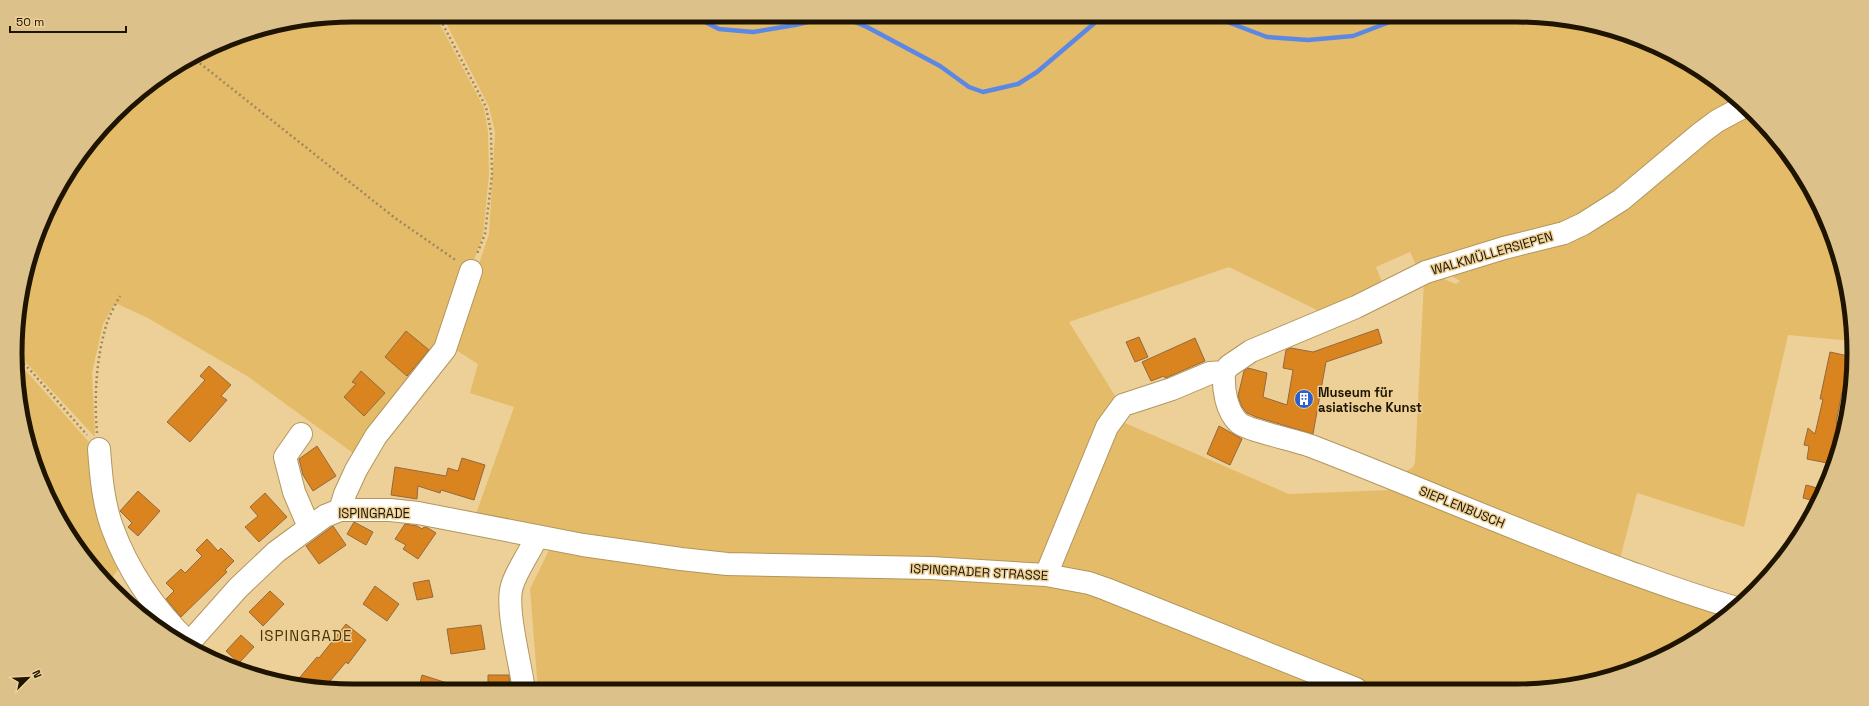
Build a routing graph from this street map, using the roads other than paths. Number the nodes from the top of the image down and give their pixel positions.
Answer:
1 (1739, 109) edge
2 (471, 271) road end
3 (1224, 372) junction
4 (301, 434) dead end
5 (99, 449) road end
6 (340, 510) junction
7 (309, 527) junction
8 (537, 536) junction
9 (583, 545) joint
10 (1046, 575) junction
11 (1730, 606) edge
12 (152, 614) edge
13 (167, 627) edge
14 (193, 643) edge
15 (523, 684) edge
16 (1344, 684) edge

1 - 3 street, WALKMÜLLERSIEPEN
2 - 6 street
3 - 10 street
3 - 11 street, SIEPLENBUSCH
4 - 7 street
5 - 12 street, ISPINGRADE
6 - 7 street, ISPINGRADE
6 - 8 street, ISPINGRADE
7 - 14 street, ISPINGRADE
8 - 9 street, ISPINGRADE
8 - 15 street
9 - 10 street, ISPINGRADER STRASSE
10 - 16 street, ISPINGRADER STRASSE
12 - 13 street, ISPINGRADE

